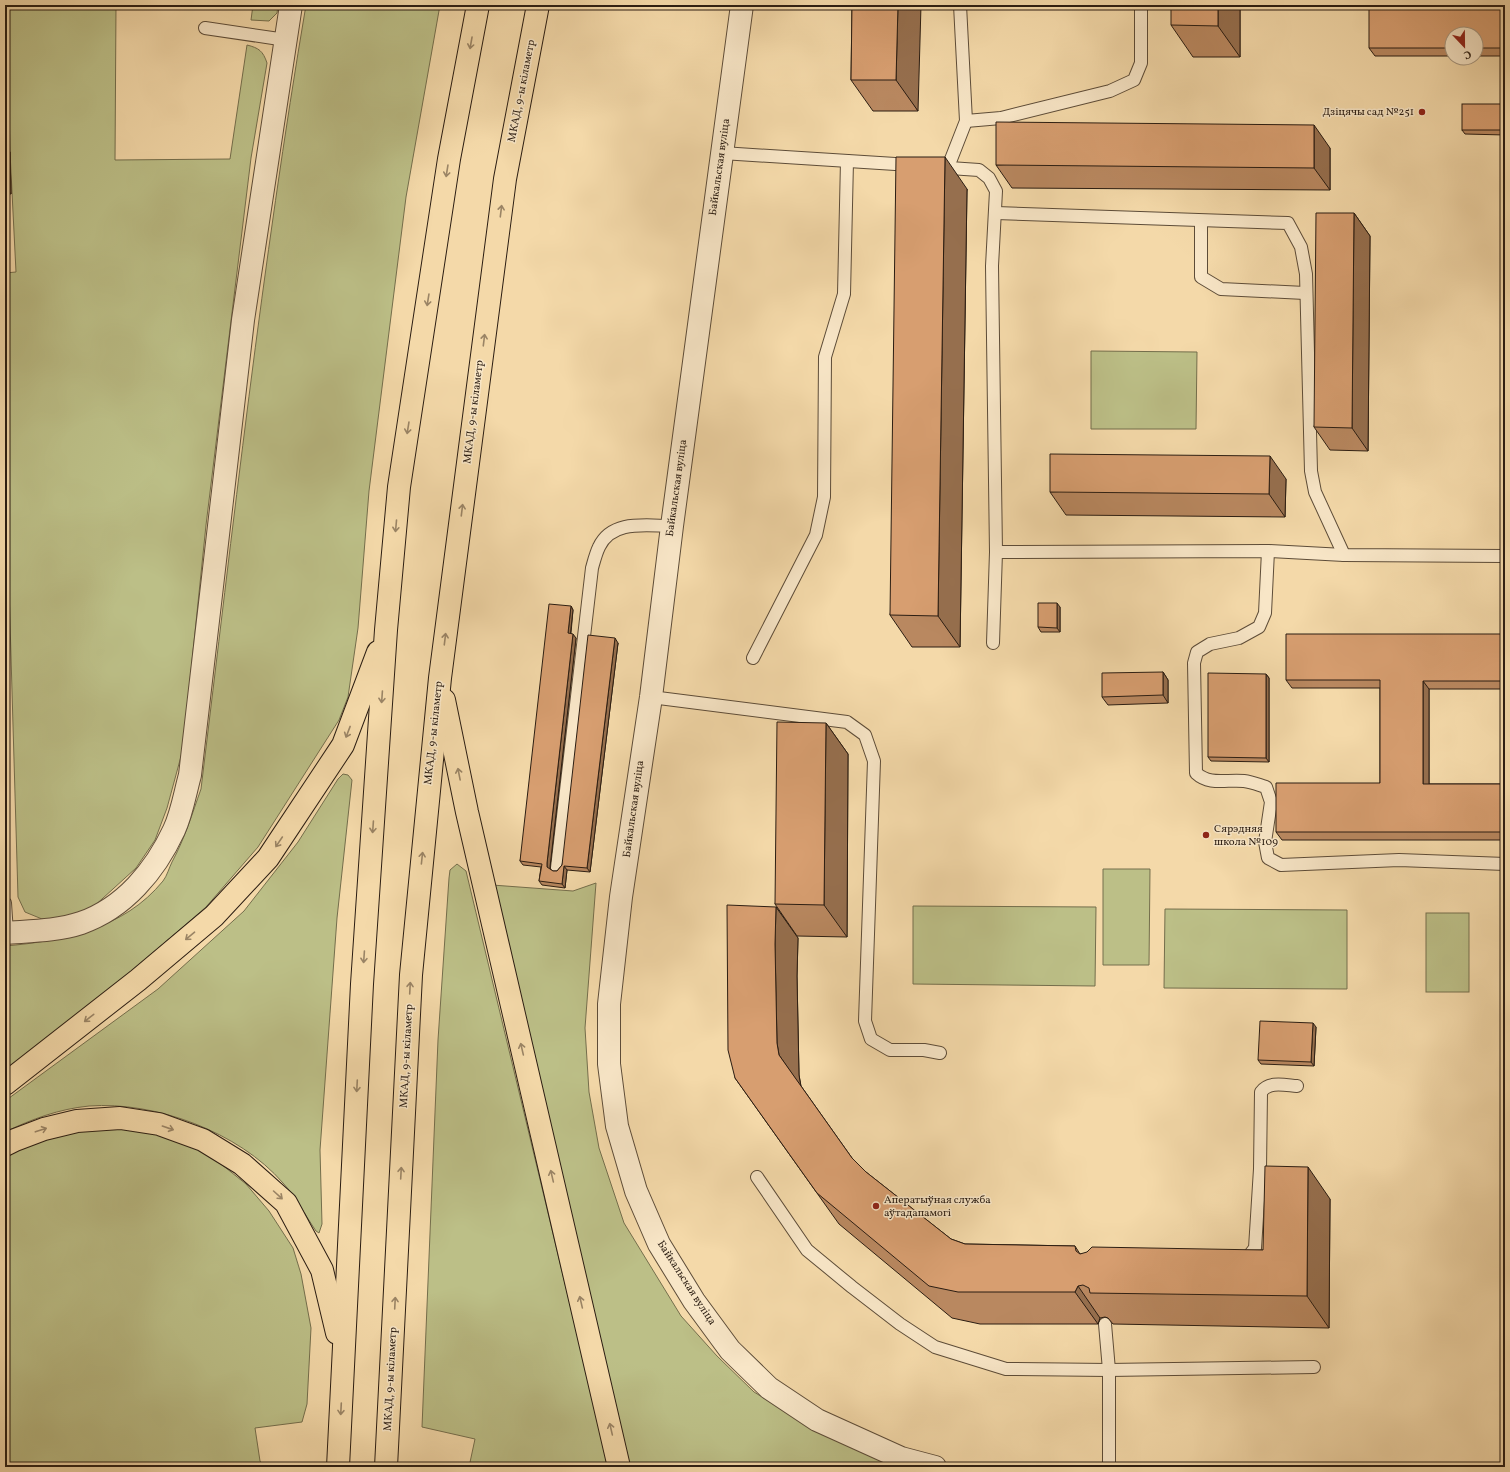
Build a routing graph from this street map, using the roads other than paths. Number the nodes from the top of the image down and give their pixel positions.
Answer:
1 (291, 5) edge
2 (478, 5) edge
3 (538, 5) edge
4 (742, 5) edge
5 (960, 5) edge
6 (1141, 5) edge
7 (205, 28) dead end
8 (286, 40) junction
9 (966, 121) junction
10 (722, 153) junction
11 (847, 161) junction
12 (948, 167) junction
13 (996, 213) junction
14 (1201, 221) junction
15 (1306, 293) junction
16 (672, 526) junction
17 (1268, 551) junction
18 (996, 552) junction
19 (1344, 555) junction
20 (1505, 556) edge
21 (386, 630) junction
22 (993, 642) dead end
23 (753, 658) dead end
24 (440, 678) junction
25 (651, 697) junction
26 (1505, 864) edge
27 (557, 868) edge
28 (5, 903) edge
29 (6, 933) edge
30 (940, 1053) dead end
31 (5, 1084) edge
32 (1297, 1086) dead end
33 (5, 1145) edge
34 (757, 1177) dead end
35 (1230, 1264) edge
36 (1105, 1324) edge
37 (1314, 1367) dead end
38 (343, 1370) junction
39 (1109, 1370) junction
40 (338, 1461) edge
41 (386, 1461) edge
42 (619, 1467) edge
43 (935, 1467) edge
44 (1109, 1467) edge

1 - 8 street
2 -> 21 highway
24 -> 3 highway, МКАД, 9-ы кіламетр
4 - 10 street, Байкальская вуліца
5 - 9 lane
6 - 9 lane
7 - 8 lane
8 - 29 street
9 - 12 lane
10 - 11 lane
10 - 16 street, Байкальская вуліца
11 - 12 lane
11 - 23 lane
12 - 13 lane
13 - 14 lane
13 - 18 lane
14 - 15 lane
14 - 15 lane
15 - 19 lane
16 - 25 street, Байкальская вуліца
16 - 27 lane
17 - 18 lane
17 - 19 lane
17 - 26 lane
18 - 22 lane
19 - 20 lane
21 -> 31 highway
21 -> 38 highway
41 -> 24 highway, МКАД, 9-ы кіламетр
42 -> 24 highway
25 - 30 lane
25 - 43 street, Байкальская вуліца
28 - 29 lane
32 - 35 lane
33 -> 38 highway
34 - 39 lane
36 - 39 lane
37 - 39 lane
38 -> 40 highway
39 - 44 lane

